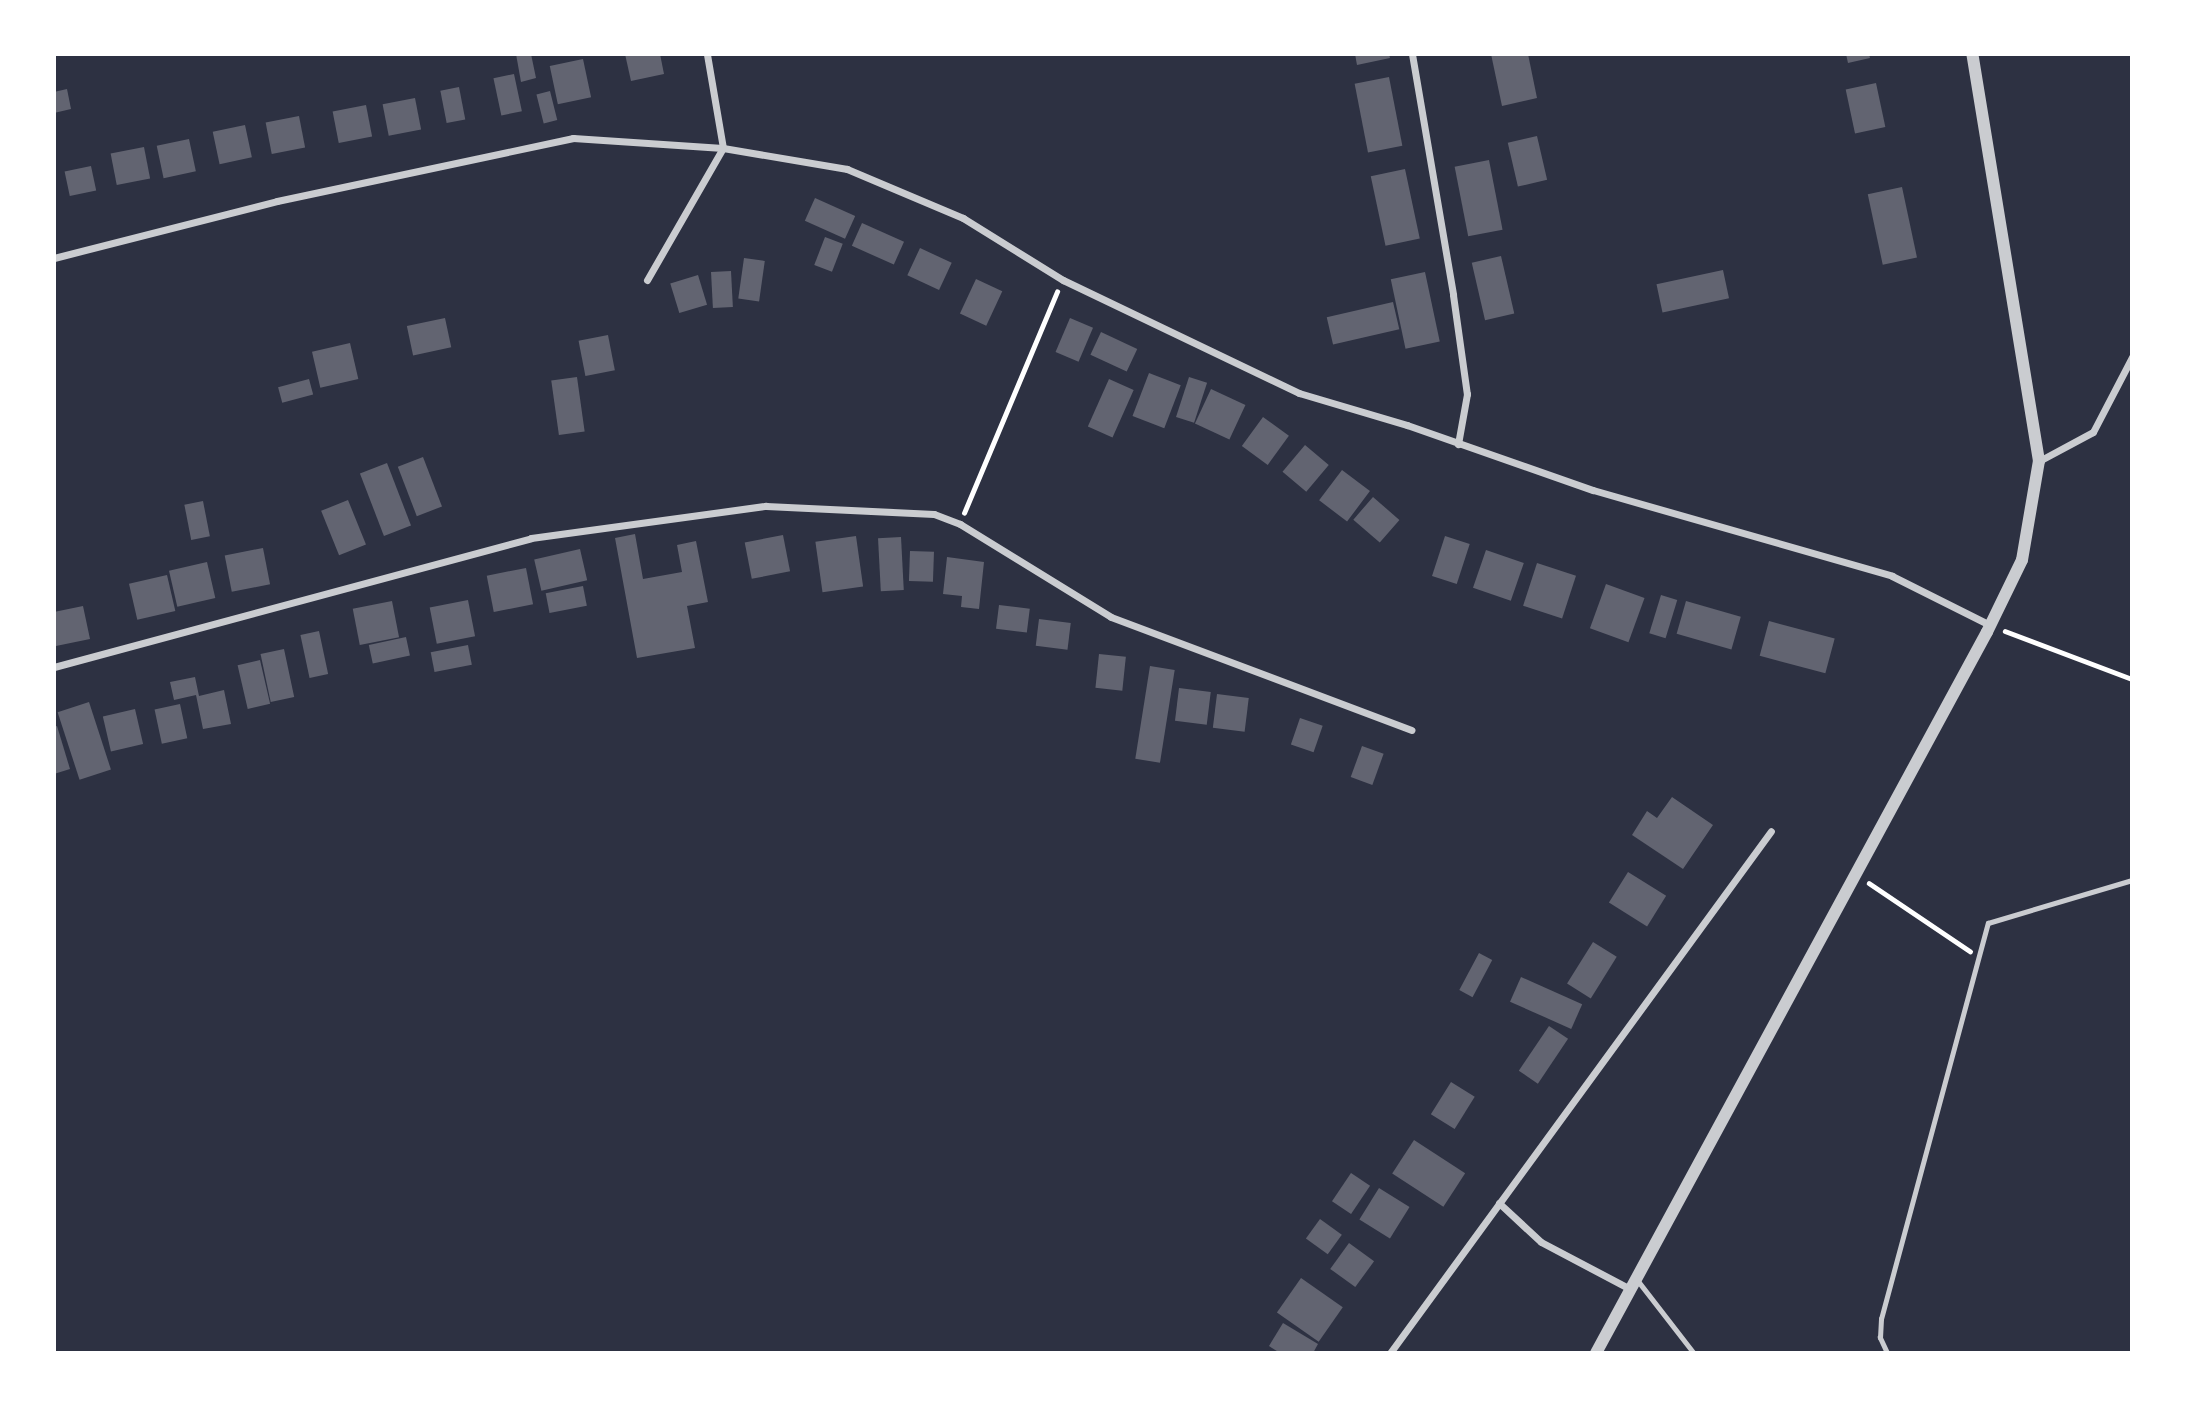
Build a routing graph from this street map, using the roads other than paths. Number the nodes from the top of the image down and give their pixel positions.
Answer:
1 (707, 54) edge
2 (1412, 54) edge
3 (1972, 54) edge
4 (723, 148) junction
5 (54, 258) edge
6 (648, 280) dead end
7 (2132, 357) edge
8 (1458, 444) junction
9 (2039, 461) junction
10 (1990, 625) junction
11 (54, 667) edge
12 (1411, 730) dead end
13 (1771, 831) dead end
14 (2132, 880) edge
15 (1499, 1203) junction
16 (1633, 1284) junction
17 (1390, 1353) edge
18 (1596, 1353) edge
19 (1694, 1353) edge
20 (1887, 1353) edge

1 - 4 street
2 - 8 street
3 - 9 street
4 - 5 street
4 - 6 street
4 - 8 street
7 - 9 street
8 - 10 street
9 - 10 street
10 - 16 street
11 - 12 street
13 - 15 street
14 - 20 lane
15 - 16 street
15 - 17 street
16 - 18 street
16 - 19 lane

